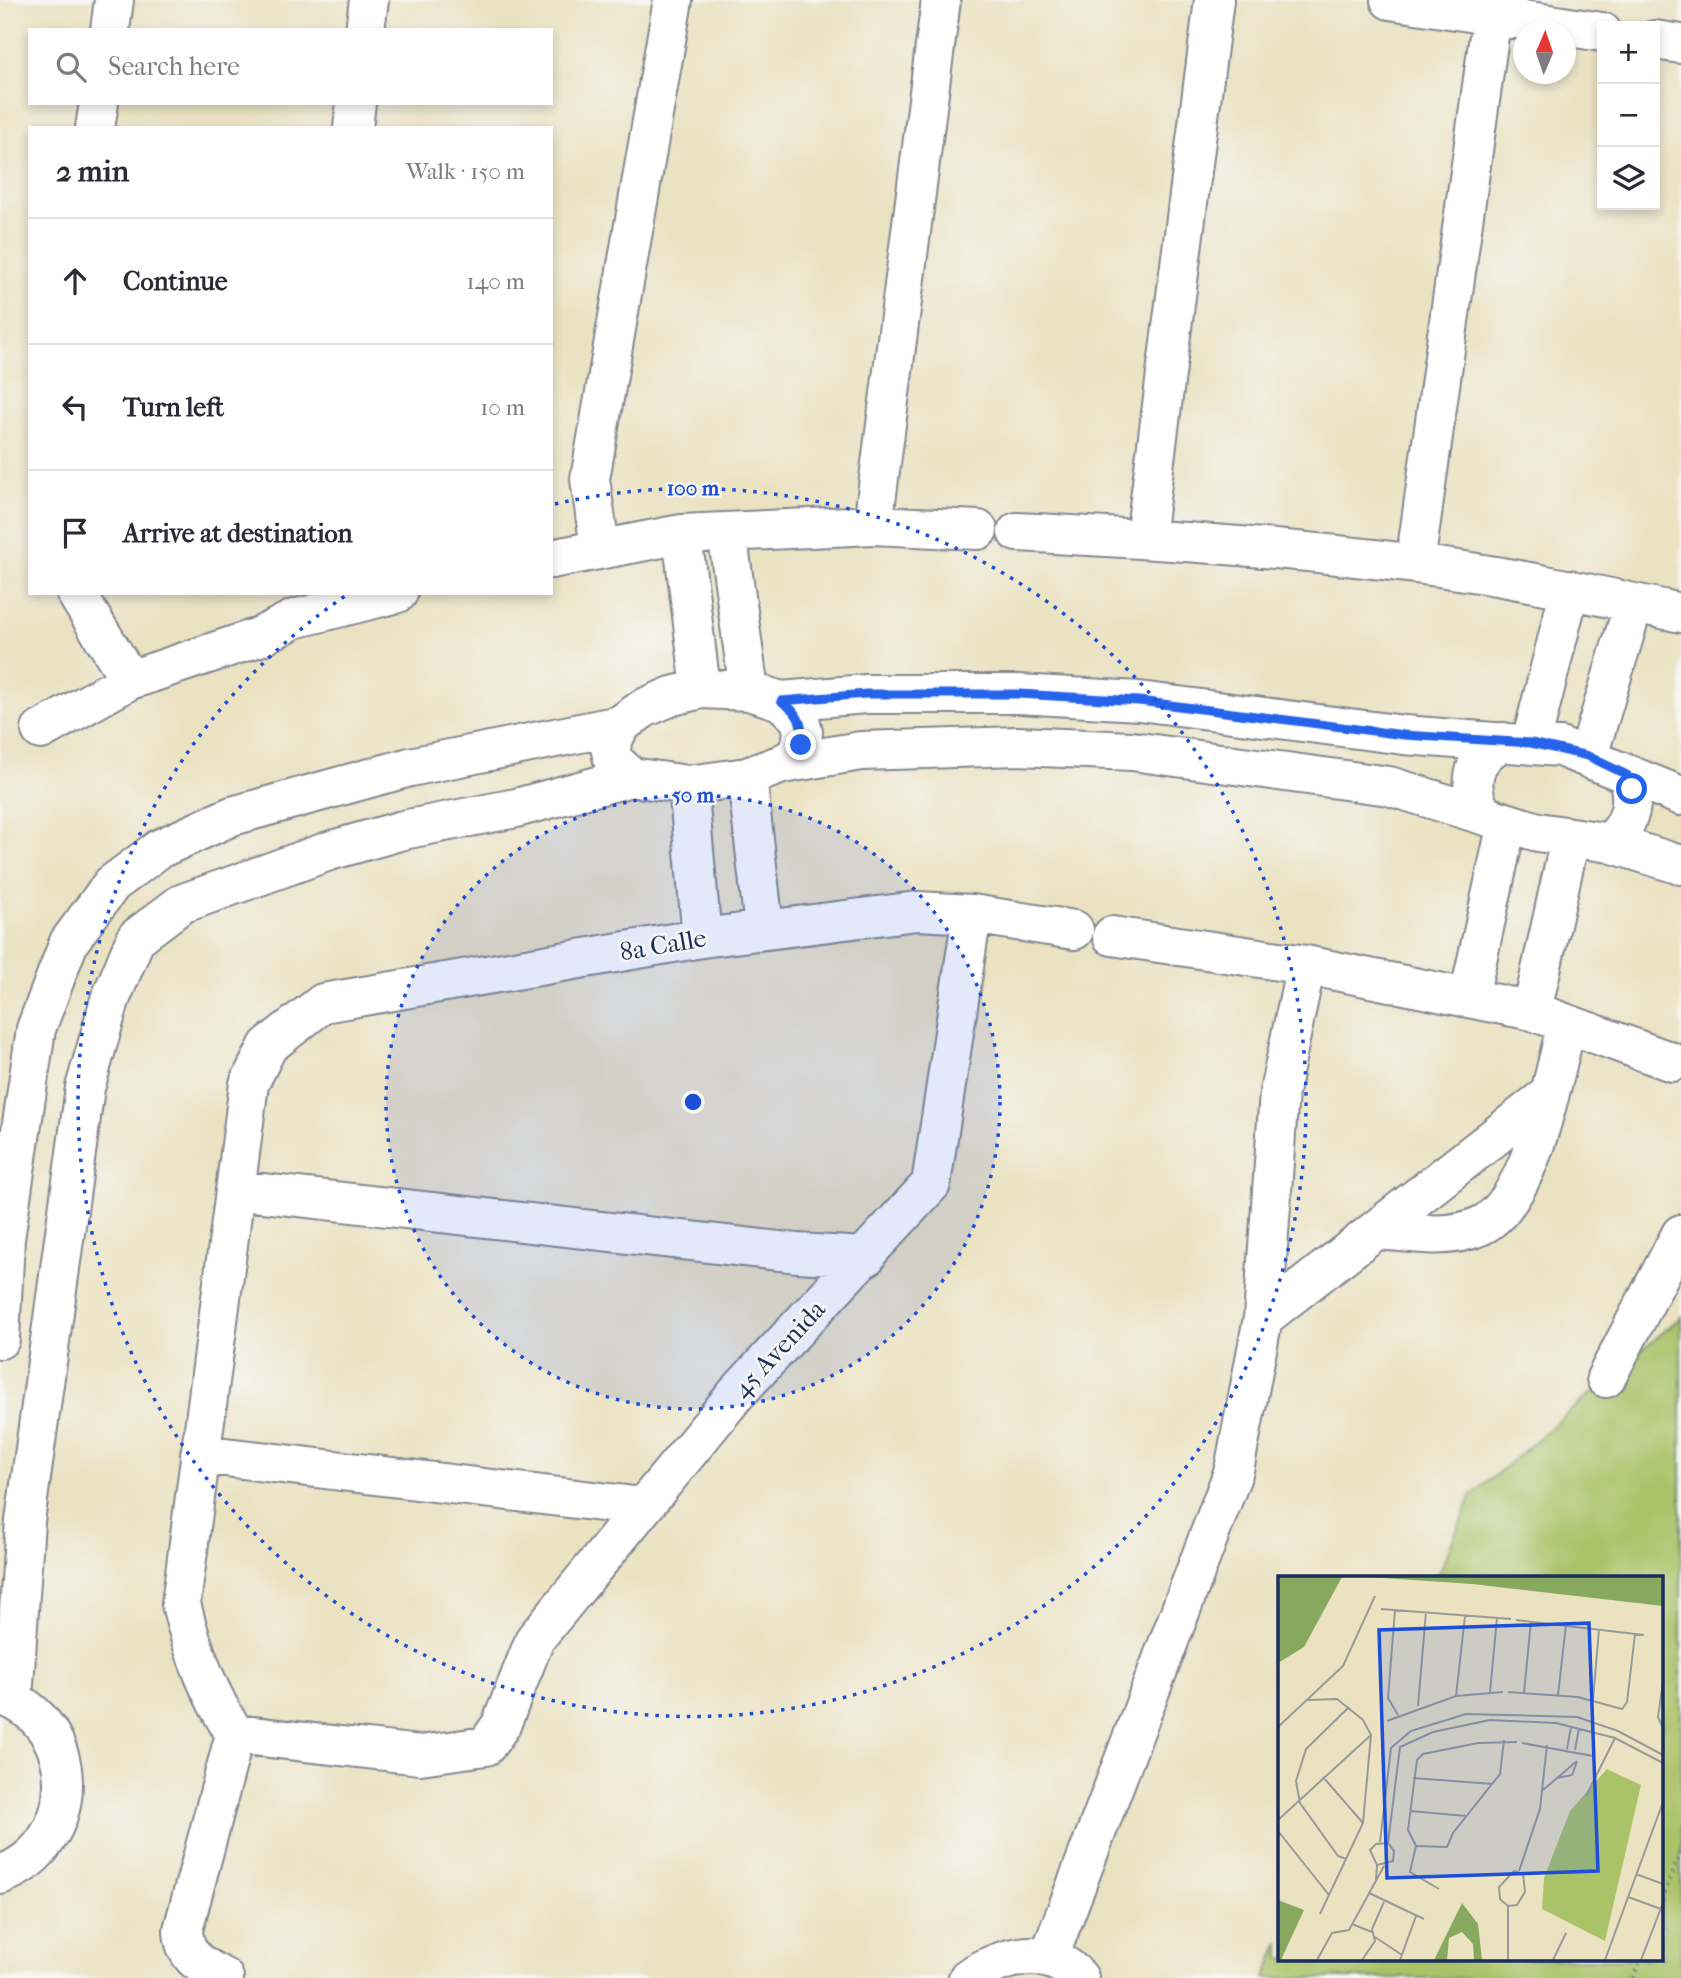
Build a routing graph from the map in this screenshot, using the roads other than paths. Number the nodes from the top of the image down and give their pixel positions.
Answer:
1 (114, 0) edge
2 (369, 0) edge
3 (673, 0) edge
4 (941, 0) edge
5 (1214, 0) edge
6 (1391, 0) edge
7 (1492, 15) junction
8 (110, 28) edge
9 (365, 28) edge
10 (1597, 31) edge
11 (1660, 41) edge
12 (1681, 44) edge
13 (99, 105) edge
14 (356, 105) edge
15 (95, 126) edge
16 (353, 126) edge
17 (873, 526) junction
18 (978, 530) dead end
19 (727, 532) junction
20 (1017, 532) dead end
21 (682, 534) junction
22 (1145, 538) junction
23 (600, 548) junction
24 (553, 559) edge
25 (1415, 564) junction
26 (1570, 589) junction
27 (77, 595) edge
28 (382, 595) edge
29 (1634, 603) junction
30 (295, 606) edge
31 (1681, 613) edge
32 (130, 680) junction
33 (701, 689) junction
34 (765, 696) junction
35 (620, 725) junction
36 (41, 730) dead end
37 (1517, 742) junction
38 (1588, 756) junction
39 (782, 764) junction
40 (1627, 775) junction
41 (631, 777) junction
42 (747, 777) junction
43 (688, 785) junction
44 (1681, 796) edge
45 (1494, 818) junction
46 (1570, 839) junction
47 (1611, 843) junction
48 (1681, 865) edge
49 (972, 914) junction
50 (764, 928) junction
51 (1074, 930) dead end
52 (1112, 936) dead end
53 (702, 938) junction
54 (1306, 965) junction
55 (1469, 997) junction
56 (1550, 1017) junction
57 (1672, 1062) dead end
58 (1547, 1096) junction
59 (6, 1187) edge
60 (235, 1190) junction
61 (1379, 1230) junction
62 (1681, 1234) edge
63 (2, 1238) edge
64 (866, 1257) junction
65 (1263, 1318) junction
66 (0, 1339) edge
67 (1606, 1378) dead end
68 (200, 1454) junction
69 (643, 1507) junction
70 (6, 1697) edge
71 (235, 1734) junction
72 (0, 1875) edge
73 (1064, 1967) edge
74 (224, 1978) edge
75 (968, 1978) edge

1 - 8 street
2 - 9 street
3 - 23 street
4 - 17 street
5 - 22 street
6 - 7 street
7 - 10 street
7 - 25 street
11 - 12 street
13 - 15 street
14 - 16 street
17 - 18 street
17 - 19 street
19 - 21 street
19 - 34 street
20 - 22 street
21 - 23 street
21 - 33 street
22 - 25 street
23 - 24 street
25 - 26 street
26 - 29 street
26 - 37 street
27 - 32 street
28 - 30 street
29 - 31 street
29 - 38 street
30 - 32 street
32 - 36 street
33 - 34 street
33 - 35 street
34 - 37 street
34 - 39 street
35 - 41 street
35 - 59 street
37 - 38 street
37 - 45 street
38 - 40 street
39 - 42 street
39 - 45 street
40 - 44 street
40 - 47 street
41 - 43 street
41 - 70 street
42 - 43 street
42 - 50 street
43 - 53 street
45 - 46 street
45 - 55 street
46 - 47 street
46 - 56 street
47 - 48 street
49 - 50 street, 8a Calle
49 - 51 street, 8a Calle
49 - 64 street, 45 Avenida
50 - 53 street, 8a Calle
52 - 54 street
53 - 60 street, 8a Calle
54 - 55 street
54 - 65 street
55 - 56 street
56 - 57 street
56 - 58 street
58 - 61 street
58 - 61 street
59 - 63 street
60 - 64 street
60 - 68 street
61 - 65 street
62 - 67 street
63 - 66 street
64 - 69 street, 45 Avenida
65 - 73 street
68 - 69 street
68 - 71 street
69 - 71 street, 45 Avenida
70 - 72 street
71 - 74 street
73 - 75 street

